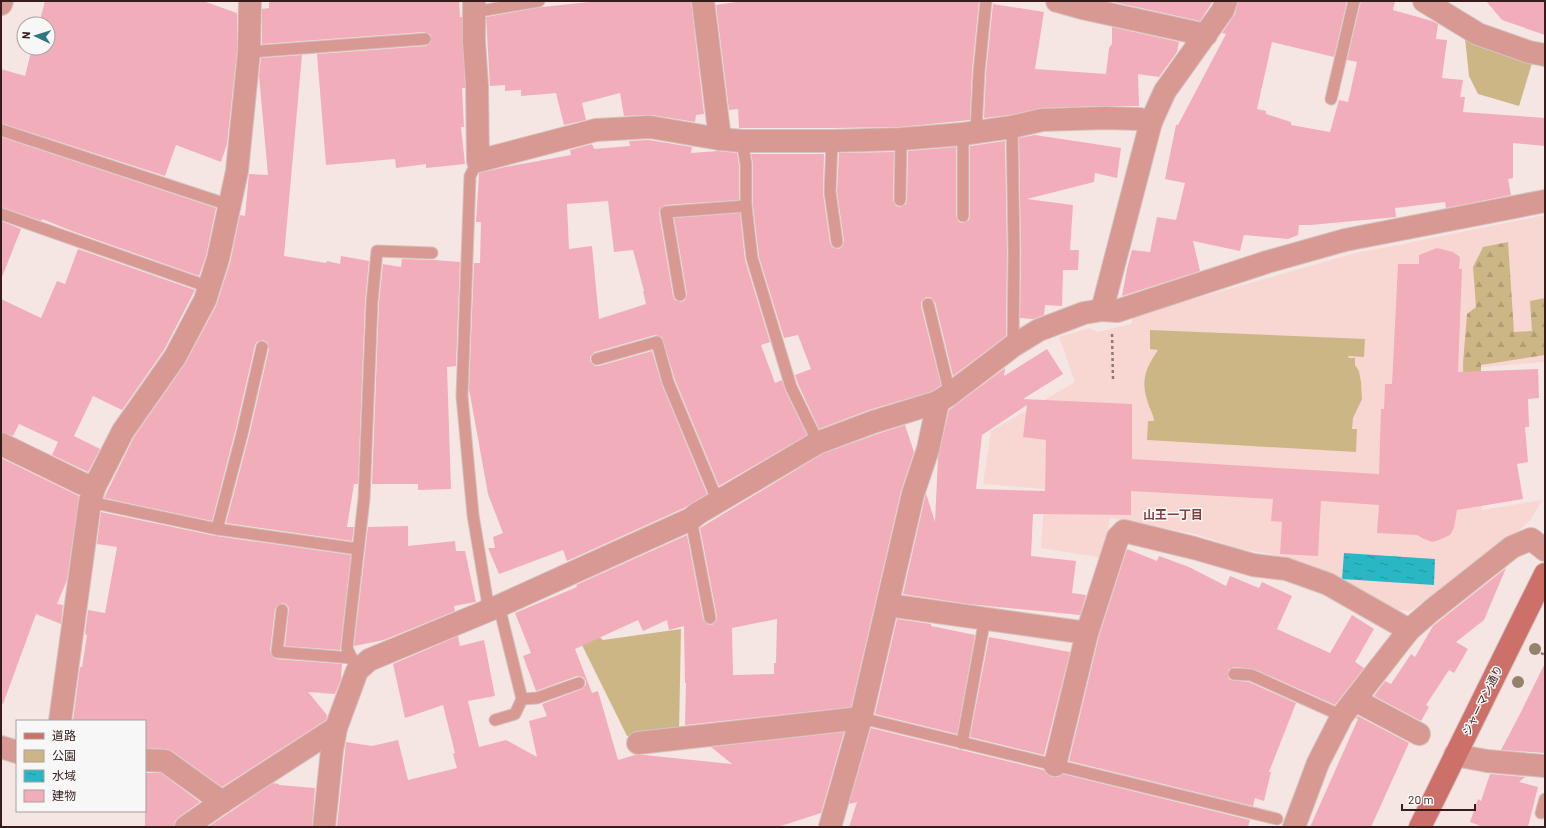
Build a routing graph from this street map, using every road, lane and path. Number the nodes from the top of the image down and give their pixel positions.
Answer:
1 (250, 1) edge
2 (539, 1) edge
3 (703, 1) edge
4 (986, 1) edge
5 (1226, 1) edge
6 (1354, 1) edge
7 (1424, 1) edge
8 (474, 6) edge
9 (1070, 7) edge
10 (1206, 35) junction
11 (425, 39) dead end
12 (250, 52) junction
13 (1545, 55) edge
14 (1331, 99) dead end
15 (1151, 122) junction
16 (1012, 127) junction
17 (1, 130) edge
18 (970, 133) junction
19 (720, 139) junction
20 (901, 139) junction
21 (742, 141) junction
22 (832, 141) junction
23 (478, 161) junction
24 (900, 200) dead end
25 (1545, 201) edge
26 (229, 205) junction
27 (746, 206) junction
28 (1, 214) edge
29 (963, 216) dead end
30 (837, 242) dead end
31 (432, 254) dead end
32 (209, 287) junction
33 (680, 295) dead end
34 (928, 304) dead end
35 (1102, 310) junction
36 (1013, 346) junction
37 (262, 347) dead end
38 (597, 359) dead end
39 (1112, 379) dead end
40 (944, 398) junction
41 (1, 444) edge
42 (817, 444) junction
43 (92, 495) junction
44 (718, 502) junction
45 (691, 519) junction
46 (216, 529) junction
47 (358, 549) junction
48 (1545, 550) edge
49 (1545, 574) edge
50 (888, 605) junction
51 (493, 608) junction
52 (282, 610) dead end
53 (710, 618) dead end
54 (985, 618) junction
55 (1409, 630) junction
56 (1087, 633) junction
57 (1541, 653) dead end
58 (1545, 655) edge
59 (354, 664) junction
60 (1234, 674) dead end
61 (579, 683) dead end
62 (522, 699) junction
63 (1348, 708) junction
64 (861, 718) junction
65 (60, 720) edge
66 (495, 720) dead end
67 (336, 728) junction
68 (1418, 734) dead end
69 (962, 742) junction
70 (638, 743) dead end
71 (1, 747) edge
72 (16, 752) edge
73 (1456, 755) junction
74 (146, 760) edge
75 (1055, 765) junction
76 (1545, 766) edge
77 (1545, 799) edge
78 (222, 802) junction
79 (1541, 813) dead end
80 (1286, 823) edge
81 (186, 827) edge
82 (324, 827) edge
83 (830, 827) edge
84 (1420, 827) edge

1 - 12 street
2 - 8 lane
3 - 19 street
4 - 18 lane
5 - 10 street
6 - 14 lane
7 - 13 street
8 - 23 street
9 - 10 street
10 - 15 street
11 - 12 lane
12 - 26 street
15 - 16 street
15 - 35 street
16 - 18 street
16 - 36 lane
17 - 26 lane
18 - 20 street
18 - 29 lane
19 - 21 street
19 - 23 street
20 - 22 street
20 - 24 lane
21 - 22 street
21 - 27 lane
22 - 30 lane
23 - 51 lane
25 - 35 street
26 - 32 street
27 - 33 lane
27 - 42 lane
28 - 32 lane
31 - 47 lane
32 - 43 street
34 - 40 lane
35 - 36 street
35 - 39 path
36 - 40 street
37 - 46 lane
38 - 44 lane
40 - 42 street
40 - 50 street
41 - 43 street
42 - 44 street
43 - 46 lane
43 - 65 street
44 - 45 street
45 - 51 street
45 - 53 lane
46 - 47 lane
47 - 59 lane
48 - 55 street
49 - 73 street, ジャーマン通り
50 - 54 street
50 - 64 street
51 - 59 street
51 - 62 lane
52 - 59 lane
54 - 56 street
54 - 69 lane
55 - 56 street
55 - 63 street
56 - 75 street
57 - 58 path
59 - 67 street
60 - 63 lane
61 - 62 lane
62 - 66 lane
63 - 68 street
63 - 80 street
64 - 69 lane
64 - 70 street
64 - 83 street
67 - 78 street
67 - 82 street
69 - 75 lane
71 - 72 street
73 - 76 street
73 - 84 street, ジャーマン通り
74 - 78 street
75 - 80 lane
77 - 79 lane
78 - 81 street

